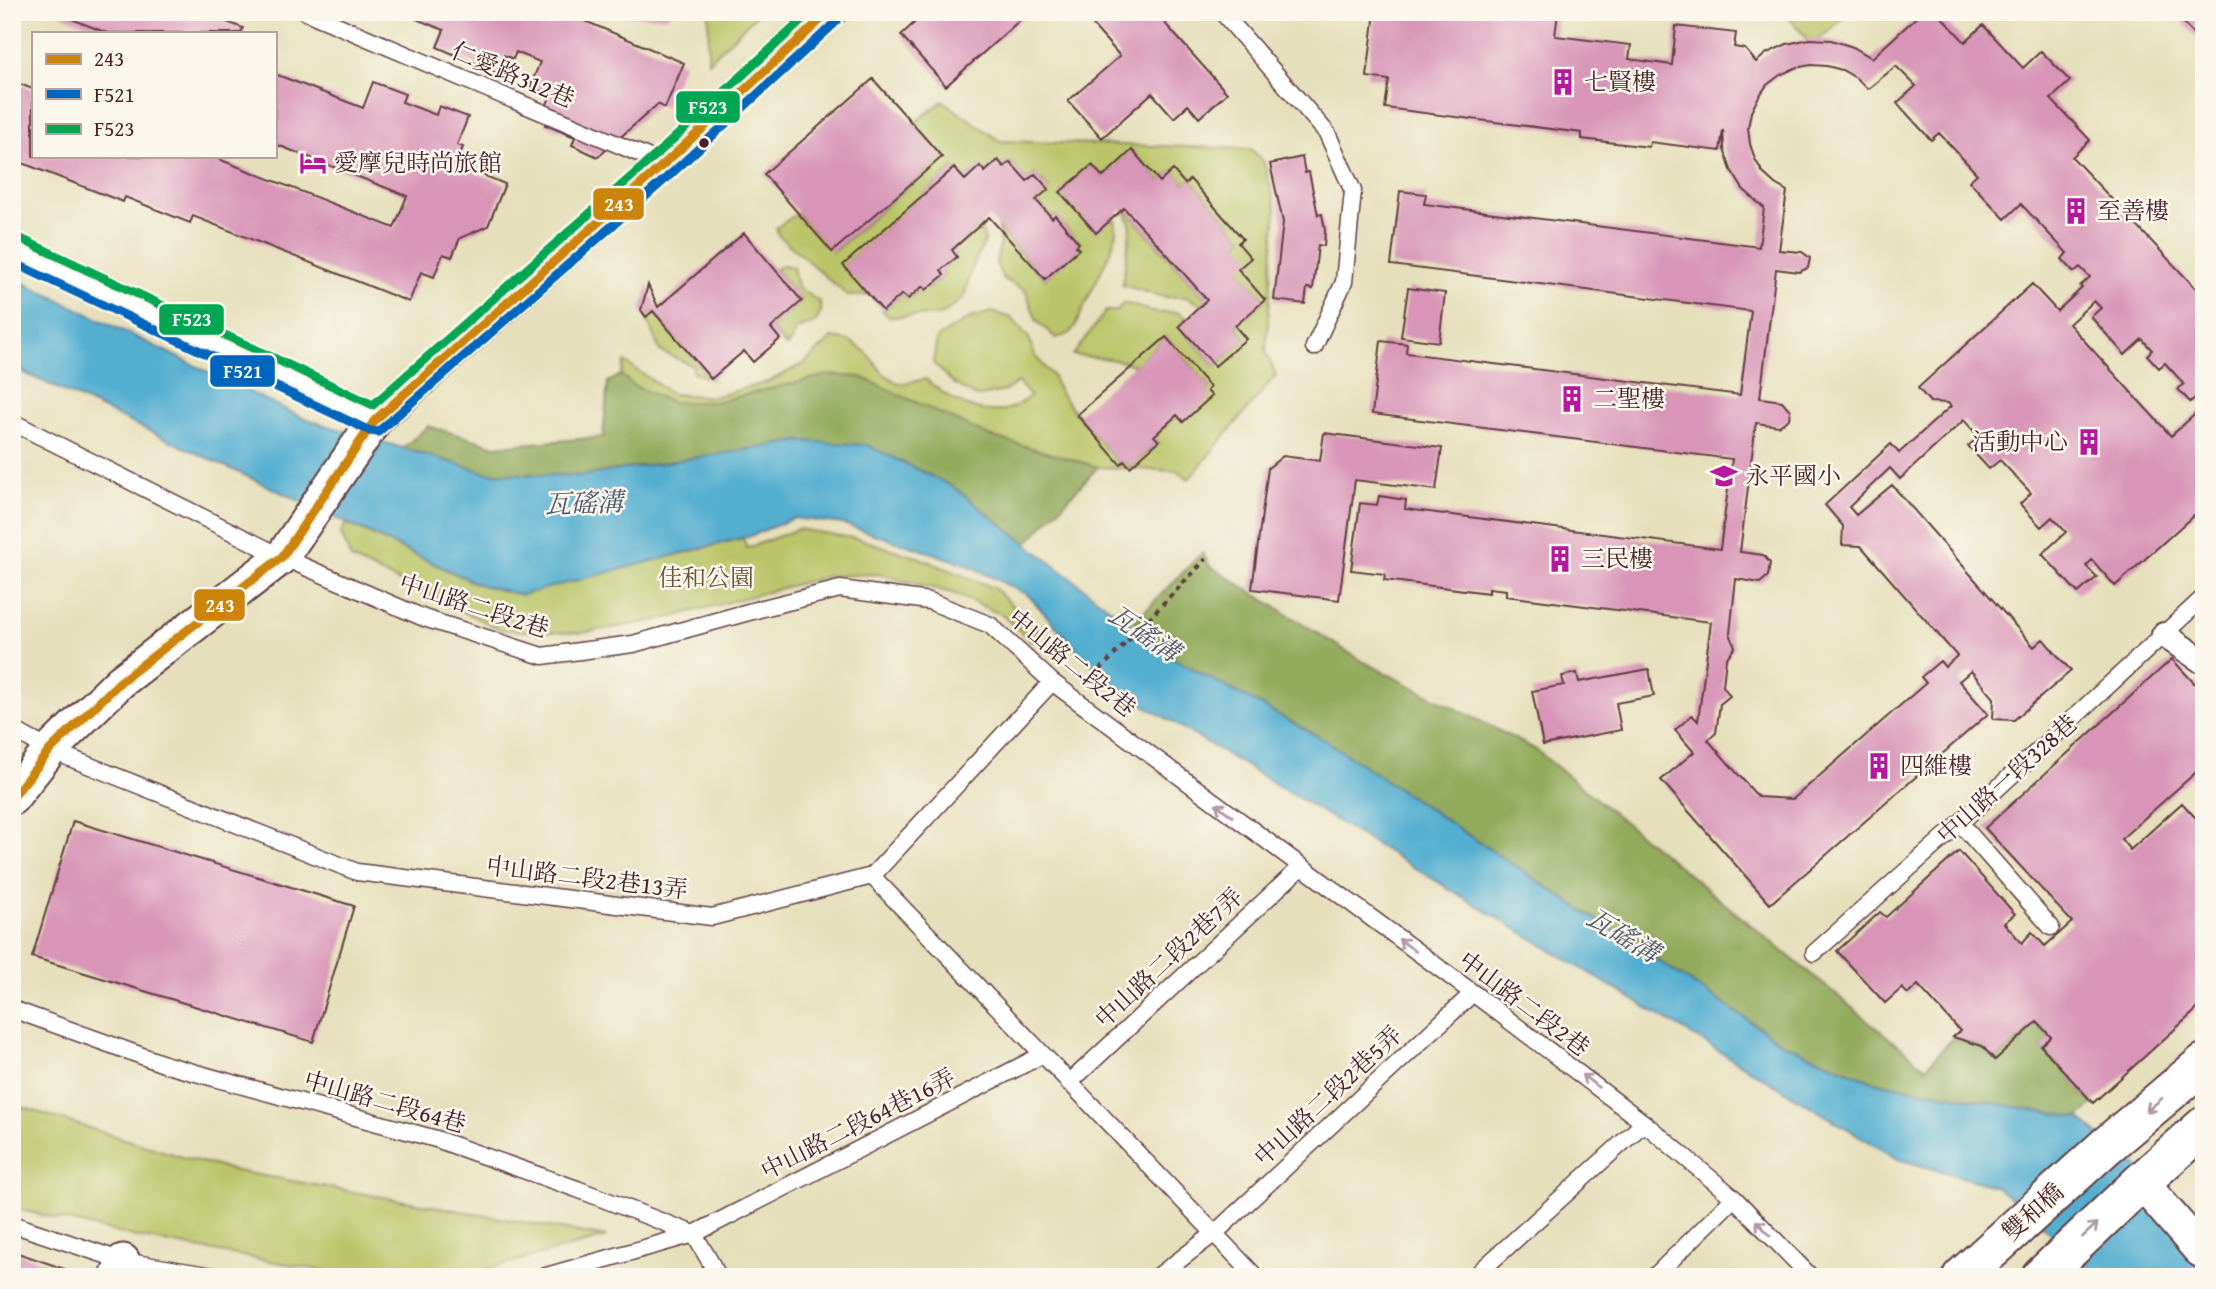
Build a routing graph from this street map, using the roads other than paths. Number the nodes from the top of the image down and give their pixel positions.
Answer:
1 (306, 12) edge
2 (1222, 12) edge
3 (821, 15) edge
4 (664, 164) junction
5 (12, 248) edge
6 (1314, 347) dead end
7 (375, 420) junction
8 (12, 422) edge
9 (282, 557) junction
10 (2204, 597) edge
11 (2164, 635) junction
12 (2204, 662) edge
13 (1052, 682) junction
14 (12, 729) edge
15 (50, 750) junction
16 (12, 798) edge
17 (1960, 823) junction
18 (1301, 867) junction
19 (872, 876) junction
20 (2051, 928) dead end
21 (1814, 953) dead end
22 (1472, 993) junction
23 (12, 1009) edge
24 (1042, 1055) junction
25 (2204, 1063) edge
26 (1069, 1083) junction
27 (1644, 1123) junction
28 (2204, 1126) edge
29 (2141, 1182) junction
30 (1734, 1198) junction
31 (12, 1224) edge
32 (1215, 1233) junction
33 (695, 1234) junction
34 (2204, 1252) edge
35 (120, 1269) edge
36 (219, 1277) edge
37 (543, 1277) edge
38 (719, 1277) edge
39 (1157, 1277) edge
40 (1256, 1277) edge
41 (1474, 1277) edge
42 (1654, 1277) edge
43 (1811, 1277) edge
44 (1962, 1277) edge
45 (2041, 1277) edge

1 - 4 lane, 仁愛路312巷
2 - 6 lane
3 - 4 street
4 - 7 street
5 - 7 lane
7 - 9 street
8 - 9 lane, 中山路二段2巷
9 - 13 lane, 中山路二段2巷
9 - 15 street
10 - 11 lane, 中山路一段328巷
11 - 12 street
11 - 17 lane, 中山路一段328巷
18 -> 13 lane, 中山路二段2巷
13 - 19 lane
14 - 15 lane, 中山路二段2巷13弄
15 - 16 street
15 - 19 lane, 中山路二段2巷13弄
17 - 20 lane
17 - 21 lane, 中山路一段328巷
22 -> 18 lane, 中山路二段2巷
18 - 26 lane, 中山路二段2巷7弄
19 - 24 lane
27 -> 22 lane, 中山路二段2巷
22 - 32 lane, 中山路二段2巷5弄
23 - 33 lane, 中山路二段64巷
24 - 26 lane
24 - 33 lane, 中山路二段64巷16弄
25 -> 44 street, 雙和橋
26 - 32 lane
27 - 30 lane, 中山路二段2巷
27 - 41 lane
28 - 29 street
29 - 34 street
45 -> 29 street
30 - 42 lane
43 -> 30 lane, 中山路二段2巷
31 - 35 lane
32 - 39 lane, 中山路二段2巷5弄
32 - 40 lane
33 - 37 lane, 中山路二段64巷16弄
33 - 38 lane
35 - 36 lane

